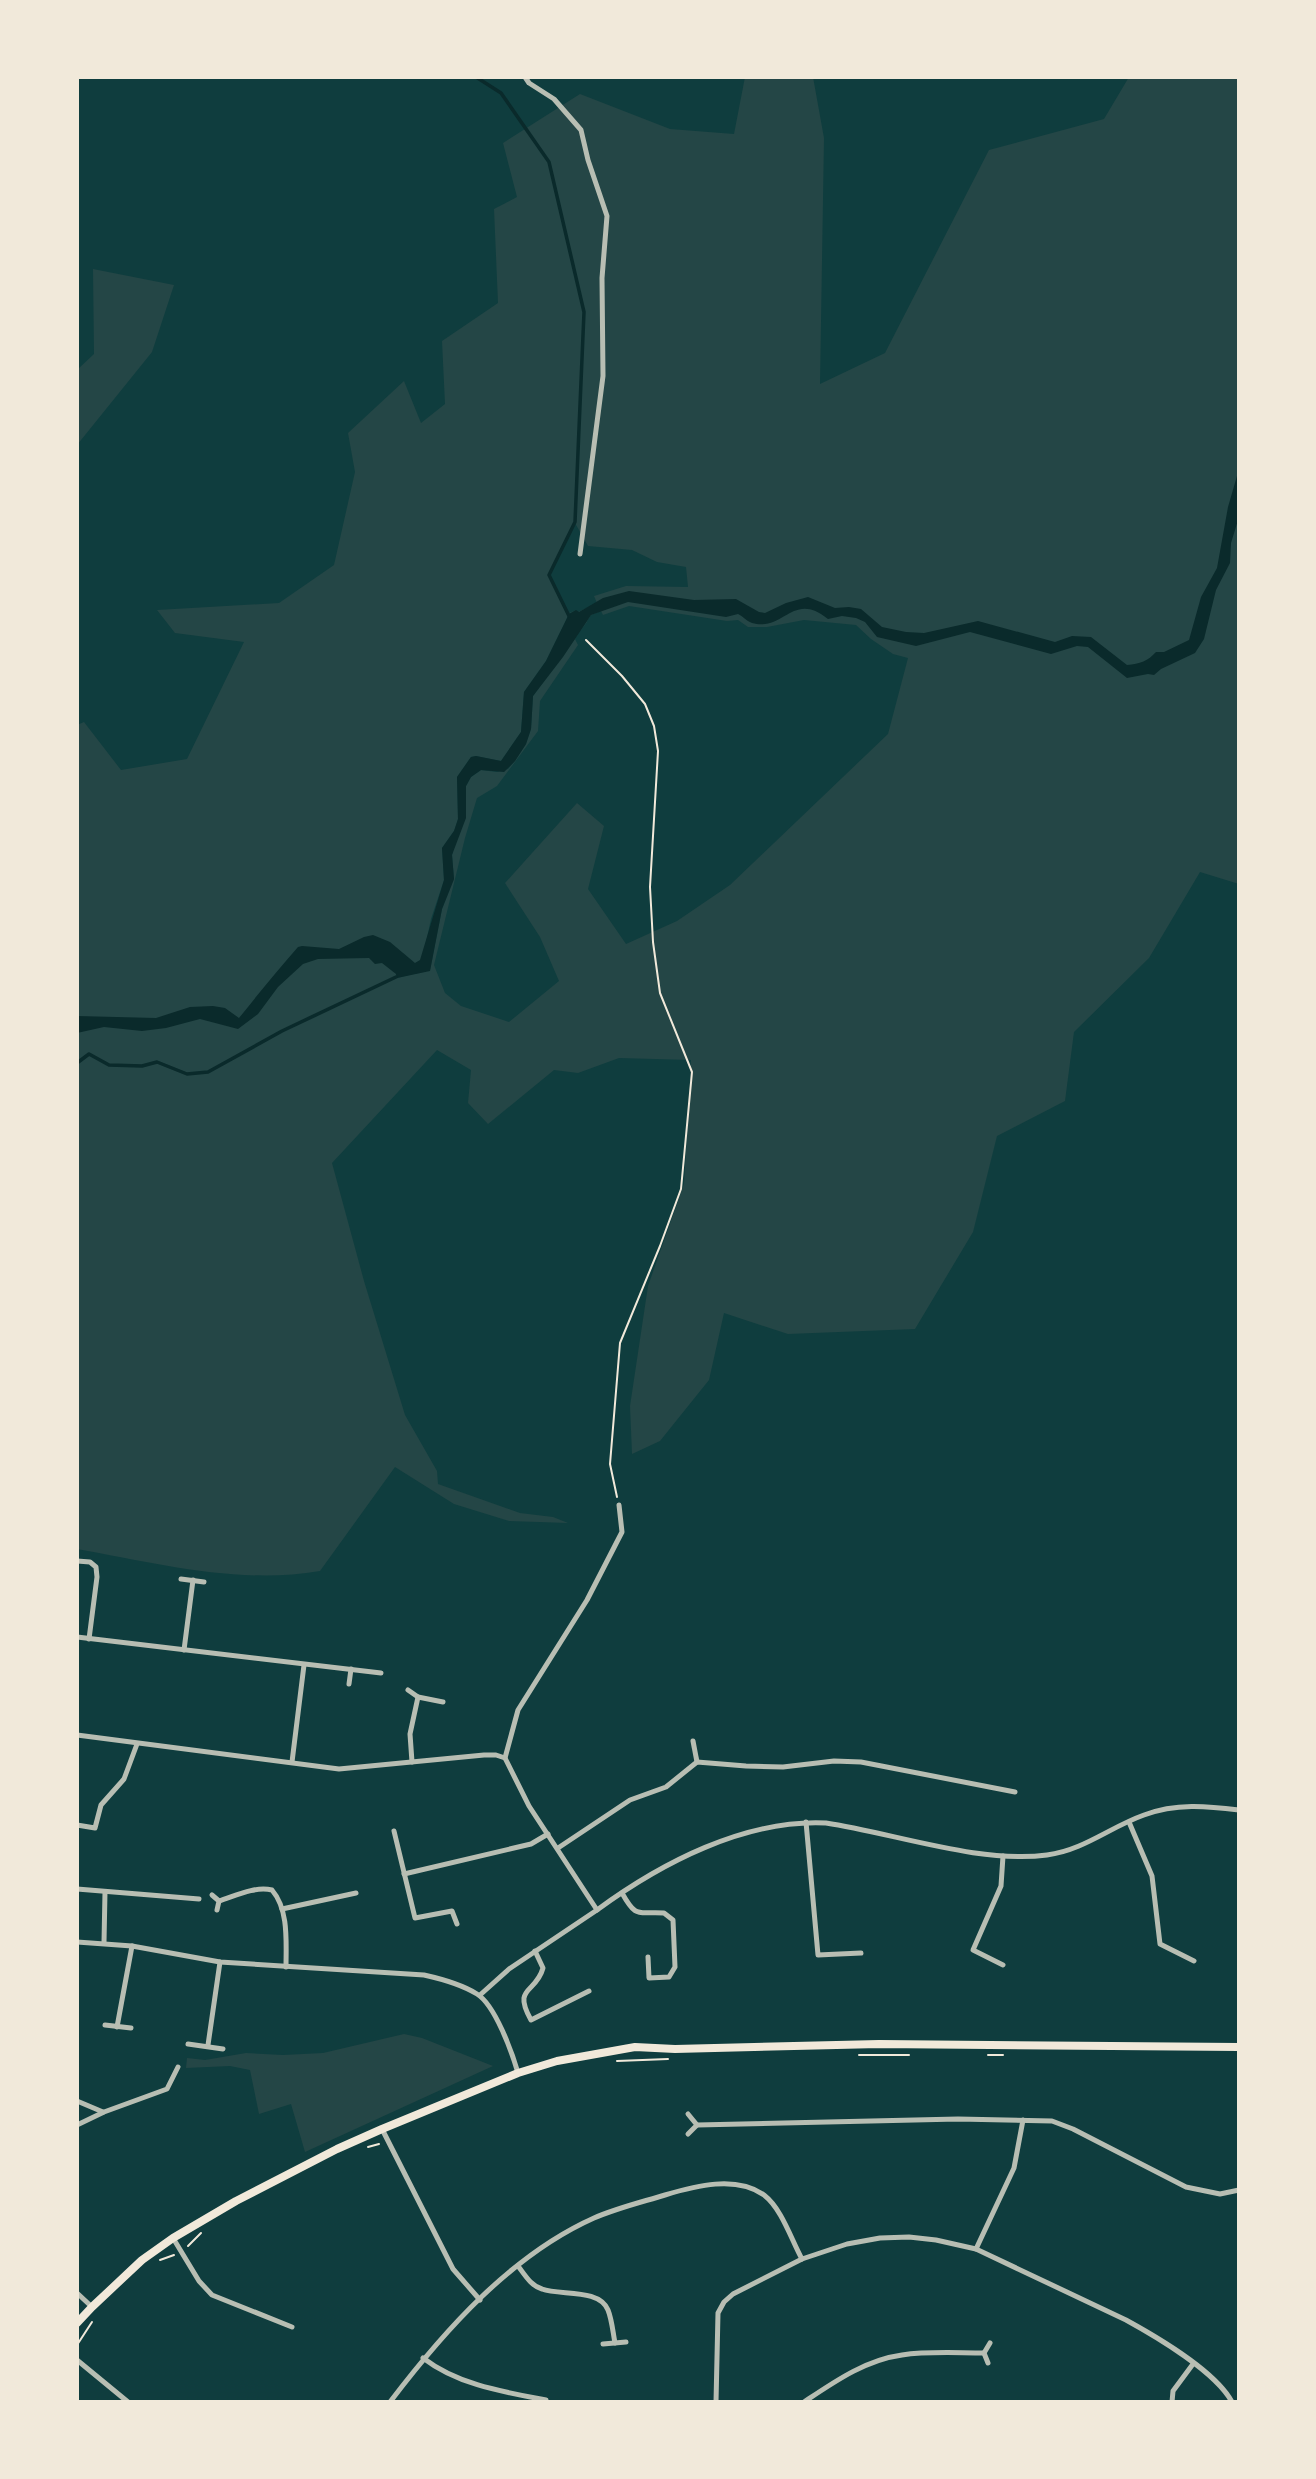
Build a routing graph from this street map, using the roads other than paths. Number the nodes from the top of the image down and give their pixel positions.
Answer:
1 (525, 77) edge
2 (580, 554) dead end
3 (619, 1505) road end
4 (77, 1561) edge
5 (181, 1579) dead end
6 (193, 1580) junction
7 (204, 1582) dead end
8 (77, 1637) edge
9 (89, 1639) junction
10 (184, 1650) junction
11 (304, 1665) junction
12 (351, 1670) junction
13 (381, 1673) dead end
14 (349, 1684) dead end
15 (408, 1690) dead end
16 (418, 1697) junction
17 (443, 1702) dead end
18 (77, 1735) edge
19 (693, 1741) dead end
20 (137, 1744) junction
21 (505, 1759) junction
22 (292, 1762) junction
23 (412, 1762) junction
24 (696, 1762) junction
25 (1015, 1792) dead end
26 (1239, 1810) edge
27 (806, 1822) junction
28 (1129, 1822) junction
29 (77, 1825) edge
30 (394, 1831) dead end
31 (548, 1834) junction
32 (558, 1848) junction
33 (1003, 1856) junction
34 (404, 1874) junction
35 (77, 1889) edge
36 (105, 1892) junction
37 (356, 1893) dead end
38 (622, 1893) junction
39 (212, 1895) dead end
40 (199, 1899) dead end
41 (219, 1902) junction
42 (282, 1909) junction
43 (217, 1910) dead end
44 (597, 1910) junction
45 (457, 1924) dead end
46 (77, 1942) edge
47 (104, 1942) junction
48 (132, 1946) junction
49 (535, 1951) junction
50 (861, 1953) dead end
51 (648, 1957) dead end
52 (1194, 1961) dead end
53 (220, 1962) junction
54 (1003, 1965) dead end
55 (286, 1967) junction
56 (589, 1992) dead end
57 (480, 1995) junction
58 (105, 2025) dead end
59 (117, 2027) junction
60 (131, 2028) dead end
61 (188, 2044) dead end
62 (208, 2045) junction
63 (1239, 2047) edge
64 (223, 2049) dead end
65 (178, 2067) dead end
66 (518, 2073) junction
67 (77, 2101) edge
68 (104, 2112) junction
69 (688, 2114) dead end
70 (1023, 2120) junction
71 (77, 2125) edge
72 (697, 2125) junction
73 (382, 2129) junction
74 (688, 2134) dead end
75 (1239, 2190) edge
76 (173, 2238) junction
77 (976, 2249) junction
78 (802, 2259) junction
79 (519, 2266) junction
80 (77, 2293) edge
81 (480, 2300) junction
82 (92, 2307) junction
83 (77, 2323) edge
84 (292, 2327) dead end
85 (626, 2342) dead end
86 (615, 2343) junction
87 (990, 2343) dead end
88 (603, 2344) dead end
89 (984, 2353) junction
90 (423, 2358) junction
91 (77, 2360) edge
92 (988, 2363) dead end
93 (1193, 2364) junction
94 (547, 2399) edge
95 (128, 2402) edge
96 (390, 2402) edge
97 (716, 2402) edge
98 (804, 2402) edge
99 (1170, 2402) edge
100 (1232, 2402) edge

1 - 2 street
3 - 21 street
4 - 9 street
5 - 6 street
6 - 7 street
6 - 10 street
8 - 9 street
9 - 10 street
10 - 11 street
11 - 12 street
11 - 22 street
12 - 13 street
12 - 14 street
15 - 16 street
16 - 17 street
16 - 23 street
18 - 20 street
19 - 24 street
20 - 22 street
20 - 29 street
21 - 23 street
21 - 31 street
22 - 23 street
24 - 25 street
24 - 32 street
26 - 28 street
27 - 33 street
27 - 38 street
27 - 50 street
28 - 33 street
28 - 52 street
30 - 34 street
31 - 32 street
31 - 34 street
32 - 44 street
33 - 54 street
34 - 45 street
35 - 36 street
36 - 40 street
36 - 47 street
37 - 42 street
38 - 44 street
38 - 51 street
39 - 41 street
41 - 42 street
41 - 43 street
42 - 55 street
44 - 49 street
46 - 47 street
47 - 48 street
48 - 53 street
48 - 59 street
49 - 56 street
49 - 57 street
53 - 55 street
53 - 62 street
55 - 57 street
57 - 66 street
58 - 59 street
59 - 60 street
61 - 62 street
62 - 64 street
63 - 66 main road
65 - 68 street
66 - 73 main road
67 - 68 street
68 - 71 street
69 - 72 street
70 - 72 street
70 - 75 street
70 - 77 street
72 - 74 street
73 - 76 main road
73 - 81 street
76 - 82 main road
76 - 84 street
77 - 78 street
77 - 93 street
78 - 79 street
78 - 97 street
79 - 81 street
79 - 86 street
80 - 82 street
81 - 90 street
82 - 83 main road
85 - 86 street
86 - 88 street
87 - 89 street
89 - 92 street
89 - 98 street
90 - 94 street
90 - 96 street
91 - 95 street
93 - 99 street
93 - 100 street

